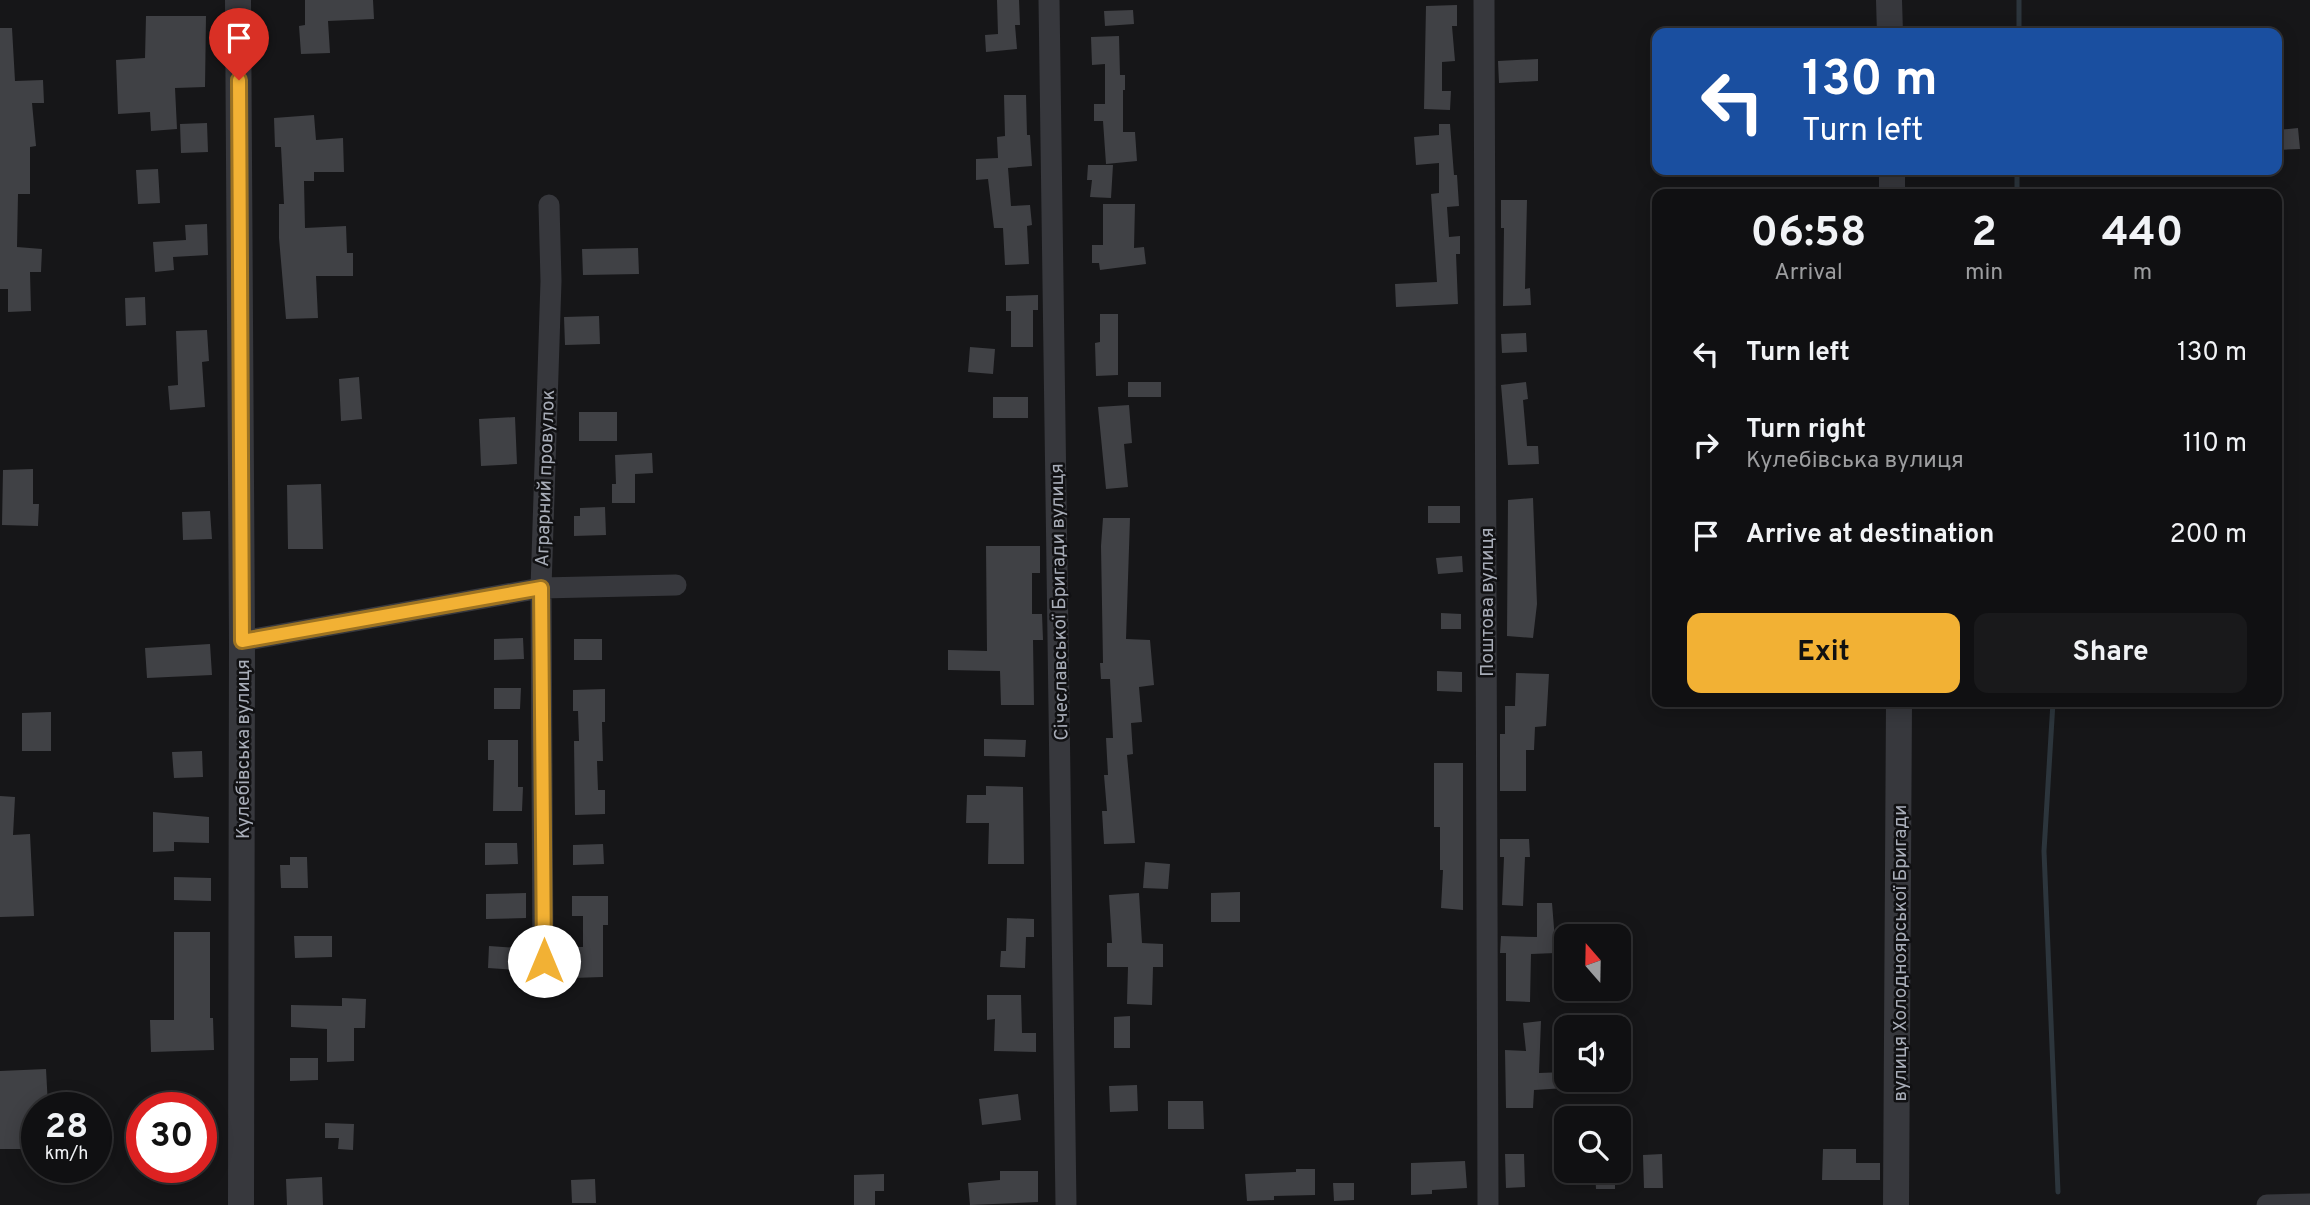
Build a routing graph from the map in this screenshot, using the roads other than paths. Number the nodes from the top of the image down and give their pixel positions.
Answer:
1 (238, 0) edge
2 (1049, 0) edge
3 (1484, 0) edge
4 (1889, 0) edge
5 (1890, 28) edge
6 (549, 205) dead end
7 (676, 585) dead end
8 (541, 588) junction
9 (242, 641) junction
10 (1899, 707) edge
11 (544, 961) dead end
12 (2310, 1204) edge
13 (241, 1205) edge
14 (1066, 1205) edge
15 (1488, 1205) edge
16 (1896, 1205) edge
17 (2267, 1205) edge

1 - 9 street, Кулебівська вулиця
2 - 14 street, Січеславської Бригади вулиця
3 - 15 street, Поштова вулиця
4 - 5 street
6 - 8 street, Аграрний провулок
7 - 8 street
8 - 9 street
8 - 11 street, Аграрний провулок
9 - 13 street, Кулебівська вулиця
10 - 16 street, вулиця Холодноярської Бригади
12 - 17 street

